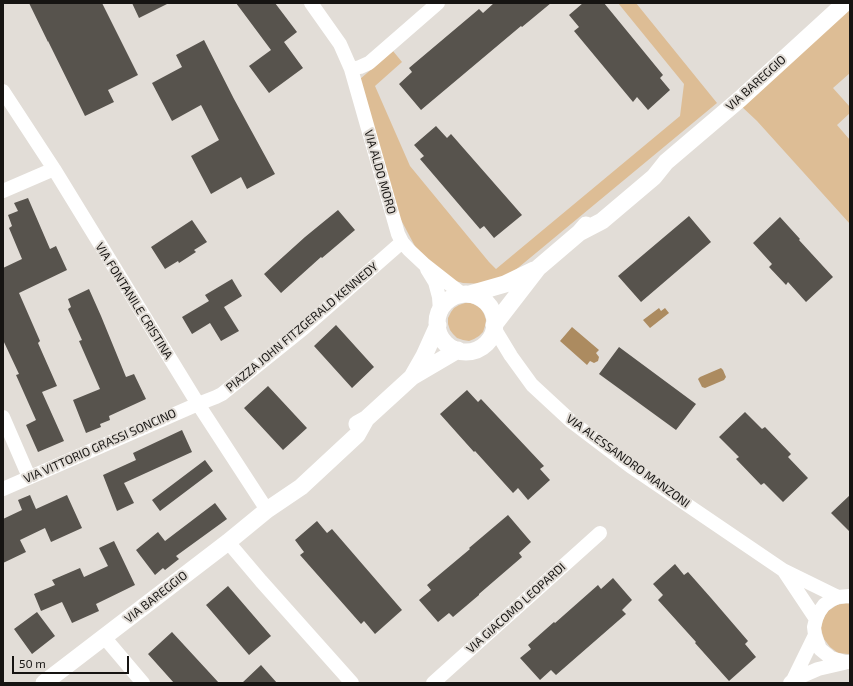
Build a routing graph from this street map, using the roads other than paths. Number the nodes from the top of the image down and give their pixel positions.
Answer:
1 (311, 3) edge
2 (438, 3) edge
3 (845, 3) edge
4 (350, 69) junction
5 (3, 91) edge
6 (54, 169) junction
7 (3, 191) edge
8 (402, 242) junction
9 (425, 265) junction
10 (538, 268) junction
11 (466, 294) junction
12 (439, 318) junction
13 (494, 326) junction
14 (458, 350) junction
15 (412, 377) junction
16 (198, 404) junction
17 (3, 417) edge
18 (29, 478) junction
19 (3, 489) edge
20 (268, 510) junction
21 (600, 533) dead end
22 (228, 542) junction
23 (783, 570) junction
24 (847, 596) edge
25 (816, 619) junction
26 (815, 635) junction
27 (104, 637) junction
28 (848, 662) edge
29 (792, 682) edge
30 (44, 683) edge
31 (143, 683) edge
32 (352, 683) edge
33 (433, 683) edge

1 - 4 street, VIA ALDO MORO
2 - 4 street
3 - 10 street, VIA BAREGGIO
4 - 8 street, VIA ALDO MORO
5 - 6 street, VIA FONTANILE CRISTINA
6 - 7 street
6 - 16 street, VIA FONTANILE CRISTINA
8 - 9 street, VIA ALDO MORO
8 - 16 street, PIAZZA JOHN FITZGERALD KENNEDY
9 - 11 street
9 - 12 street
10 - 11 street, VIA BAREGGIO
10 - 13 street, VIA BAREGGIO
11 - 12 street, VIA BAREGGIO
11 - 13 street
12 - 14 street
12 - 15 street, VIA BAREGGIO
13 - 14 street, VIA BAREGGIO
13 - 23 street, VIA ALESSANDRO MANZONI
14 - 15 street, VIA BAREGGIO
15 - 20 street, VIA BAREGGIO
16 - 18 street, VIA VITTORIO GRASSI SONCINO
16 - 20 street, VIA FONTANILE CRISTINA
17 - 18 street
18 - 19 street, VIA VITTORIO GRASSI SONCINO
20 - 22 street, VIA BAREGGIO
21 - 33 street, VIA GIACOMO LEOPARDI
22 - 27 street, VIA BAREGGIO
22 - 32 street
23 - 24 street, VIA ALESSANDRO MANZONI
23 - 25 street, VIA ALESSANDRO MANZONI
24 - 25 street
25 - 26 street
26 - 28 street
26 - 29 street
27 - 30 street, VIA BAREGGIO
27 - 31 street
28 - 29 street

